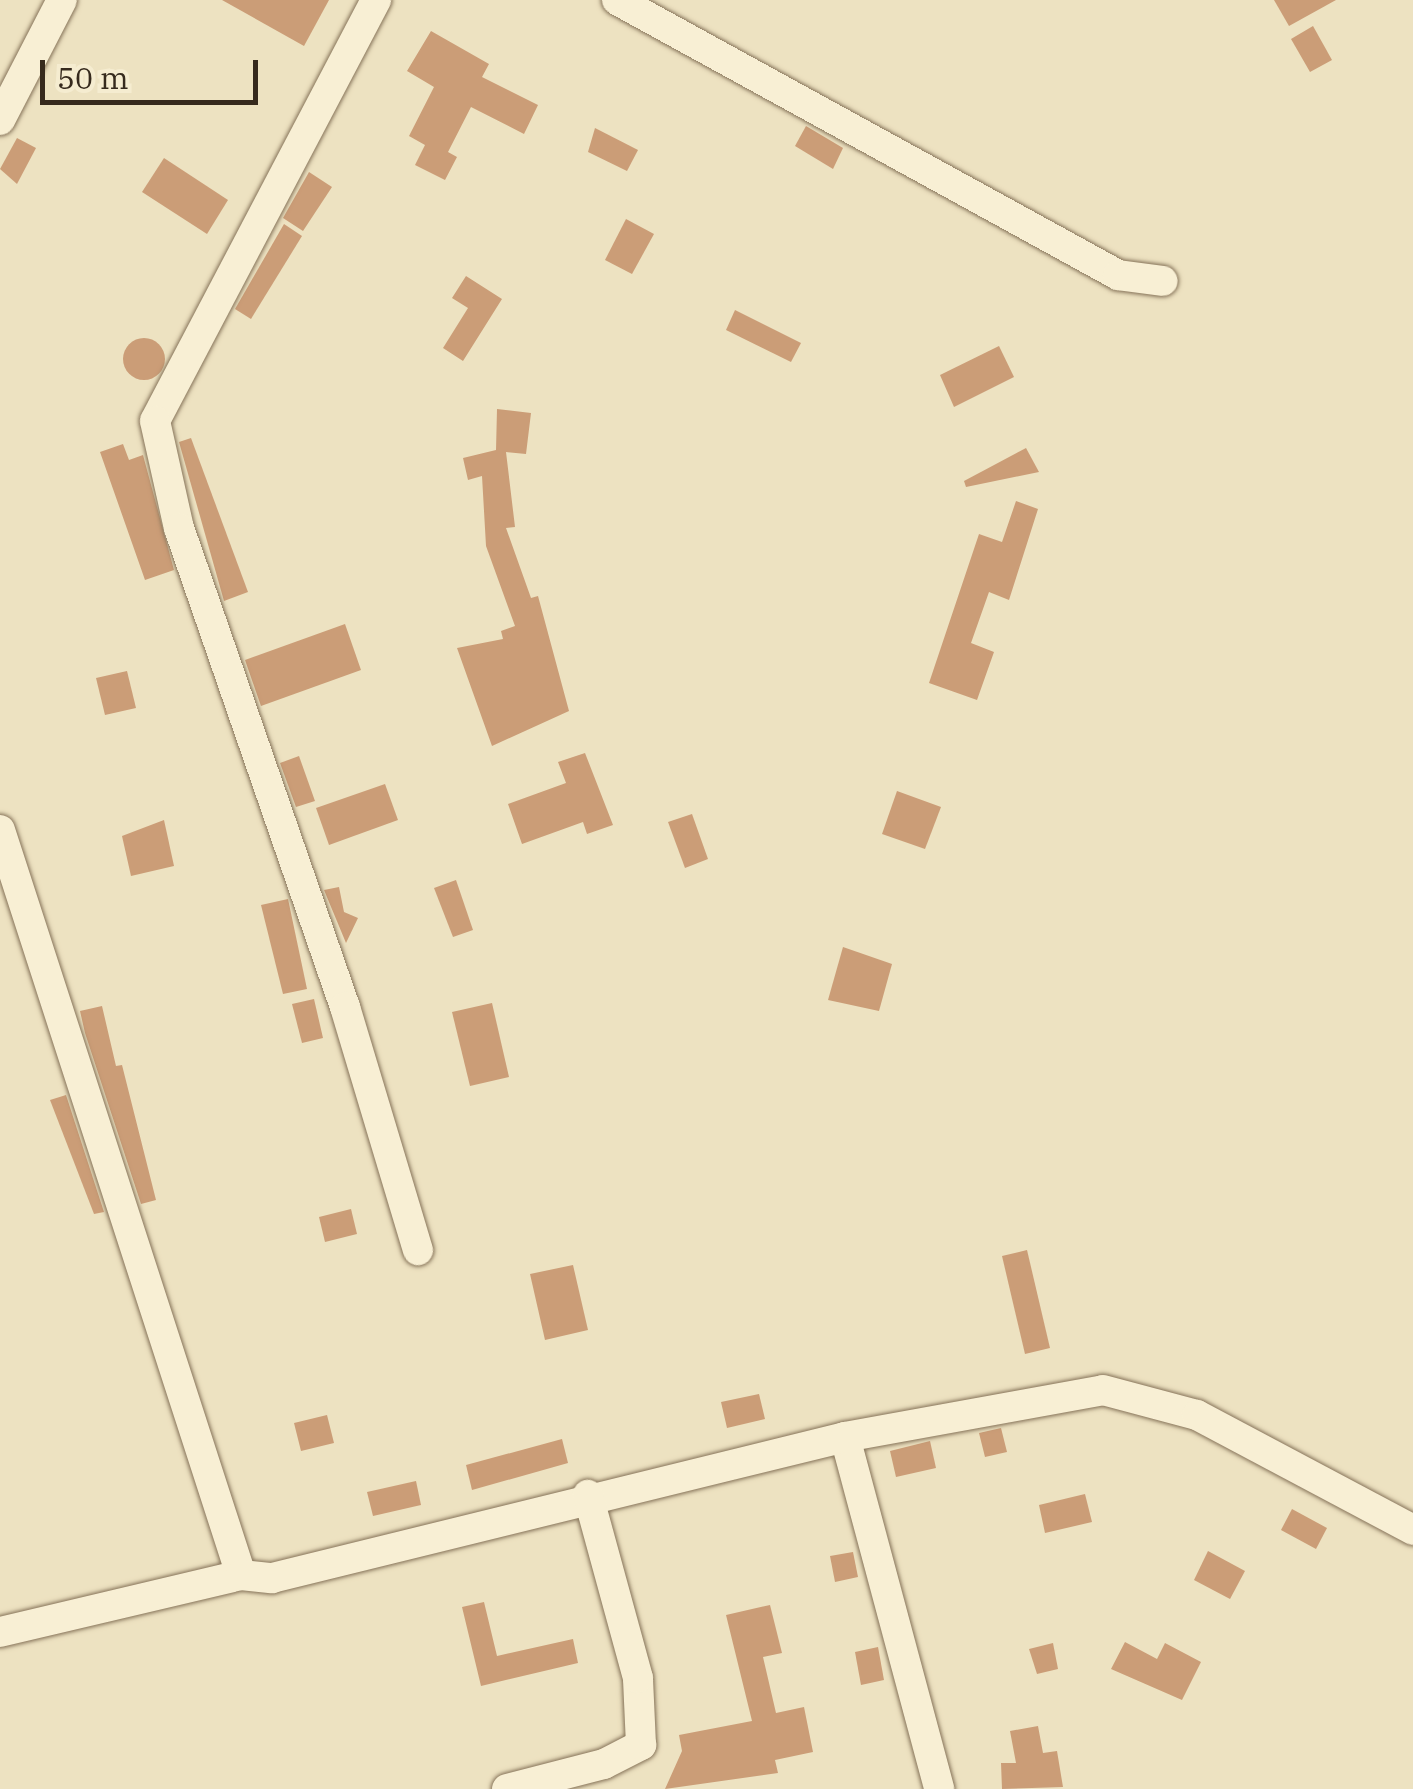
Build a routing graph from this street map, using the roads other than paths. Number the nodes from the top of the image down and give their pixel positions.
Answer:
1 (62, 0) edge
2 (376, 0) edge
3 (617, 0) edge
4 (0, 120) edge
5 (1163, 281) dead end
6 (0, 830) edge
7 (418, 1250) dead end
8 (846, 1437) junction
9 (588, 1495) junction
10 (1413, 1530) edge
11 (241, 1576) junction
12 (0, 1632) edge
13 (507, 1789) edge
14 (938, 1789) edge

1 - 4 street
2 - 7 street
3 - 5 street
6 - 11 street
8 - 9 street
8 - 10 street
8 - 14 street
9 - 11 street
9 - 13 street
11 - 12 street

